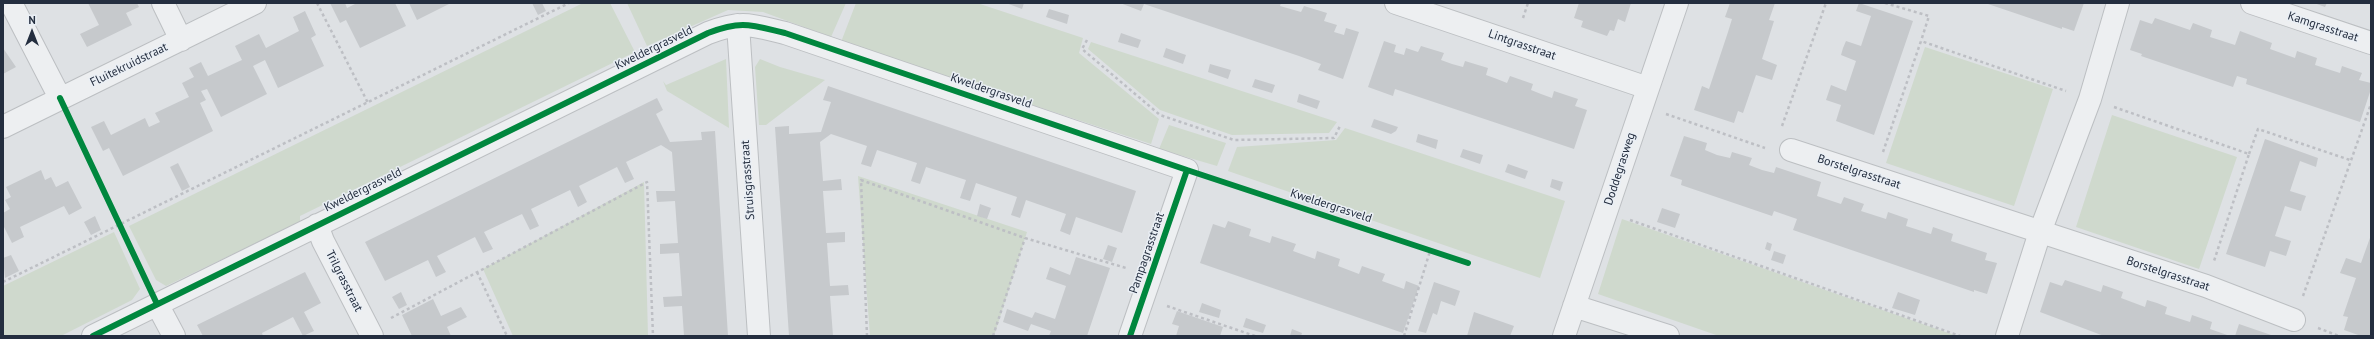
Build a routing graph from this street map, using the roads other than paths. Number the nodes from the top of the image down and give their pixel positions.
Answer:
1 (11, 3) edge
2 (163, 3) edge
3 (255, 3) edge
4 (1396, 3) edge
5 (1677, 3) edge
6 (2118, 3) edge
7 (2254, 3) edge
8 (738, 25) junction
9 (181, 40) junction
10 (2371, 43) edge
11 (1645, 97) junction
12 (60, 98) junction
13 (3, 127) edge
14 (1791, 150) road end
15 (1185, 178) joint
16 (317, 225) junction
17 (2040, 232) junction
18 (157, 304) junction
19 (1574, 306) junction
20 (2294, 320) road end
21 (370, 333) edge
22 (93, 336) edge
23 (174, 336) edge
24 (759, 336) edge
25 (1130, 336) edge
26 (1564, 336) edge
27 (1668, 336) edge
28 (2007, 336) edge

1 - 12 street
2 - 9 street
3 - 9 street, Fluitekruidstraat
4 - 11 street, Lintgrasstraat
5 - 11 street, Doddegrasweg
6 - 17 street
7 - 10 street, Kamgrasstraat
8 - 15 street, Kweldergrasveld
8 - 16 street, Kweldergrasveld
8 - 24 street, Struisgrasstraat
9 - 12 street, Fluitekruidstraat
11 - 19 street, Doddegrasweg
12 - 13 street, Fluitekruidstraat
14 - 17 street, Borstelgrasstraat
15 - 25 street, Pampagrasstraat
16 - 18 street, Kweldergrasveld
16 - 21 street, Trilgrasstraat
17 - 20 street, Borstelgrasstraat
17 - 28 street
18 - 22 street, Kweldergrasveld
18 - 23 street
19 - 26 street, Doddegrasweg
19 - 27 street

